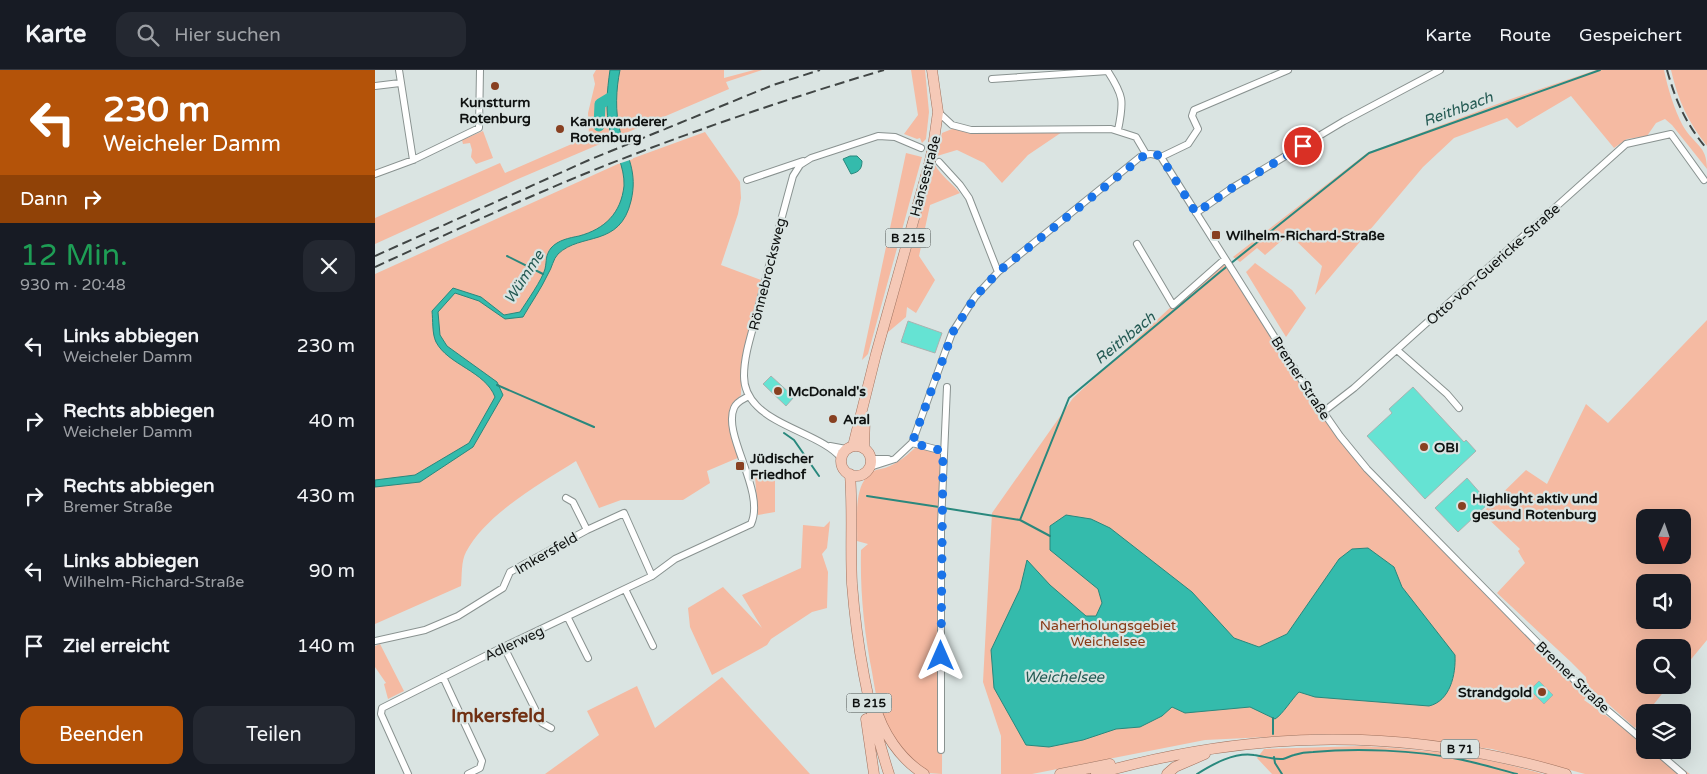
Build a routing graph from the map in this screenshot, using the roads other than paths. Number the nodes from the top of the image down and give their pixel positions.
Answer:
1 (399, 70) edge
2 (480, 70) edge
3 (1288, 70) edge
4 (1440, 70) edge
5 (1108, 71) edge
6 (932, 72) edge
7 (993, 79) dead end
8 (401, 83) junction
9 (375, 86) edge
10 (938, 112) junction
11 (1118, 130) junction
12 (921, 148) dead end
13 (1146, 154) junction
14 (1161, 157) junction
15 (811, 158) junction
16 (413, 160) junction
17 (934, 164) junction
18 (375, 174) edge
19 (747, 180) dead end
20 (1704, 180) dead end
21 (1196, 213) junction
22 (1137, 244) dead end
23 (1226, 260) junction
24 (998, 272) junction
25 (1397, 350) junction
26 (947, 387) dead end
27 (749, 396) junction
28 (866, 396) junction
29 (1459, 408) dead end
30 (1323, 412) junction
31 (912, 443) junction
32 (847, 451) junction
33 (943, 451) junction
34 (867, 452) junction
35 (895, 459) junction
36 (870, 467) junction
37 (855, 475) junction
38 (566, 498) dead end
39 (587, 530) junction
40 (652, 576) junction
41 (625, 589) junction
42 (568, 618) junction
43 (858, 631) junction
44 (375, 642) edge
45 (653, 646) dead end
46 (504, 647) junction
47 (588, 658) dead end
48 (443, 677) junction
49 (551, 728) dead end
50 (1636, 734) edge
51 (1237, 744) junction
52 (941, 750) dead end
53 (1155, 758) junction
54 (1666, 759) edge
55 (408, 774) edge
56 (468, 774) edge
57 (874, 774) edge
58 (889, 774) edge
59 (924, 774) edge
60 (1060, 774) edge
61 (1096, 774) edge
62 (1167, 774) edge
63 (1566, 774) edge
64 (1683, 774) edge

1 - 8 street
2 - 16 street
3 - 14 street
4 - 21 street
5 - 7 street
5 - 11 street
6 - 10 main road, Hansestraße / B 215
8 - 9 street
8 - 16 street
10 - 11 street
10 - 17 main road, Hansestraße / B 215, bridge
11 - 13 street
12 - 15 street, Rönnebrocksweg
13 - 14 street
13 - 24 street
14 - 21 street, Bremer Straße
15 - 19 street, Rönnebrocksweg
15 - 27 street, Rönnebrocksweg
16 - 18 street
17 - 24 street
17 - 28 main road, Hansestraße / B 215
20 - 25 street, Otto-von-Guericke-Straße
21 - 23 street, Bremer Straße
22 - 23 street
23 - 30 street, Bremer Straße
24 - 31 street
25 - 29 street
25 - 30 street, Otto-von-Guericke-Straße
26 - 33 street
27 - 32 street
27 - 40 street
28 - 32 main road, Hansestraße / B 215
28 - 34 main road, Hansestraße / B 215
30 - 50 street, Bremer Straße
31 - 33 street
31 - 35 street
32 - 34 main road
32 - 37 main road
33 - 52 street
34 - 35 street
34 - 36 main road
35 - 36 street
36 - 37 main road
37 - 43 main road, B 215
38 - 39 street, Imkersfeld
39 - 40 street, Imkersfeld
39 - 44 street, Imkersfeld
40 - 41 street, Adlerweg
41 - 42 street, Adlerweg
41 - 45 street
42 - 46 street, Adlerweg
42 - 47 street
43 - 57 main road
43 - 58 main road, B 215
43 - 59 main road
46 - 48 street, Adlerweg
46 - 49 street
48 - 55 street, Adlerweg
48 - 56 street
51 - 53 main road, B 71
51 - 62 main road
51 - 63 main road, B 71
53 - 60 main road
53 - 61 main road, B 71
54 - 64 street

